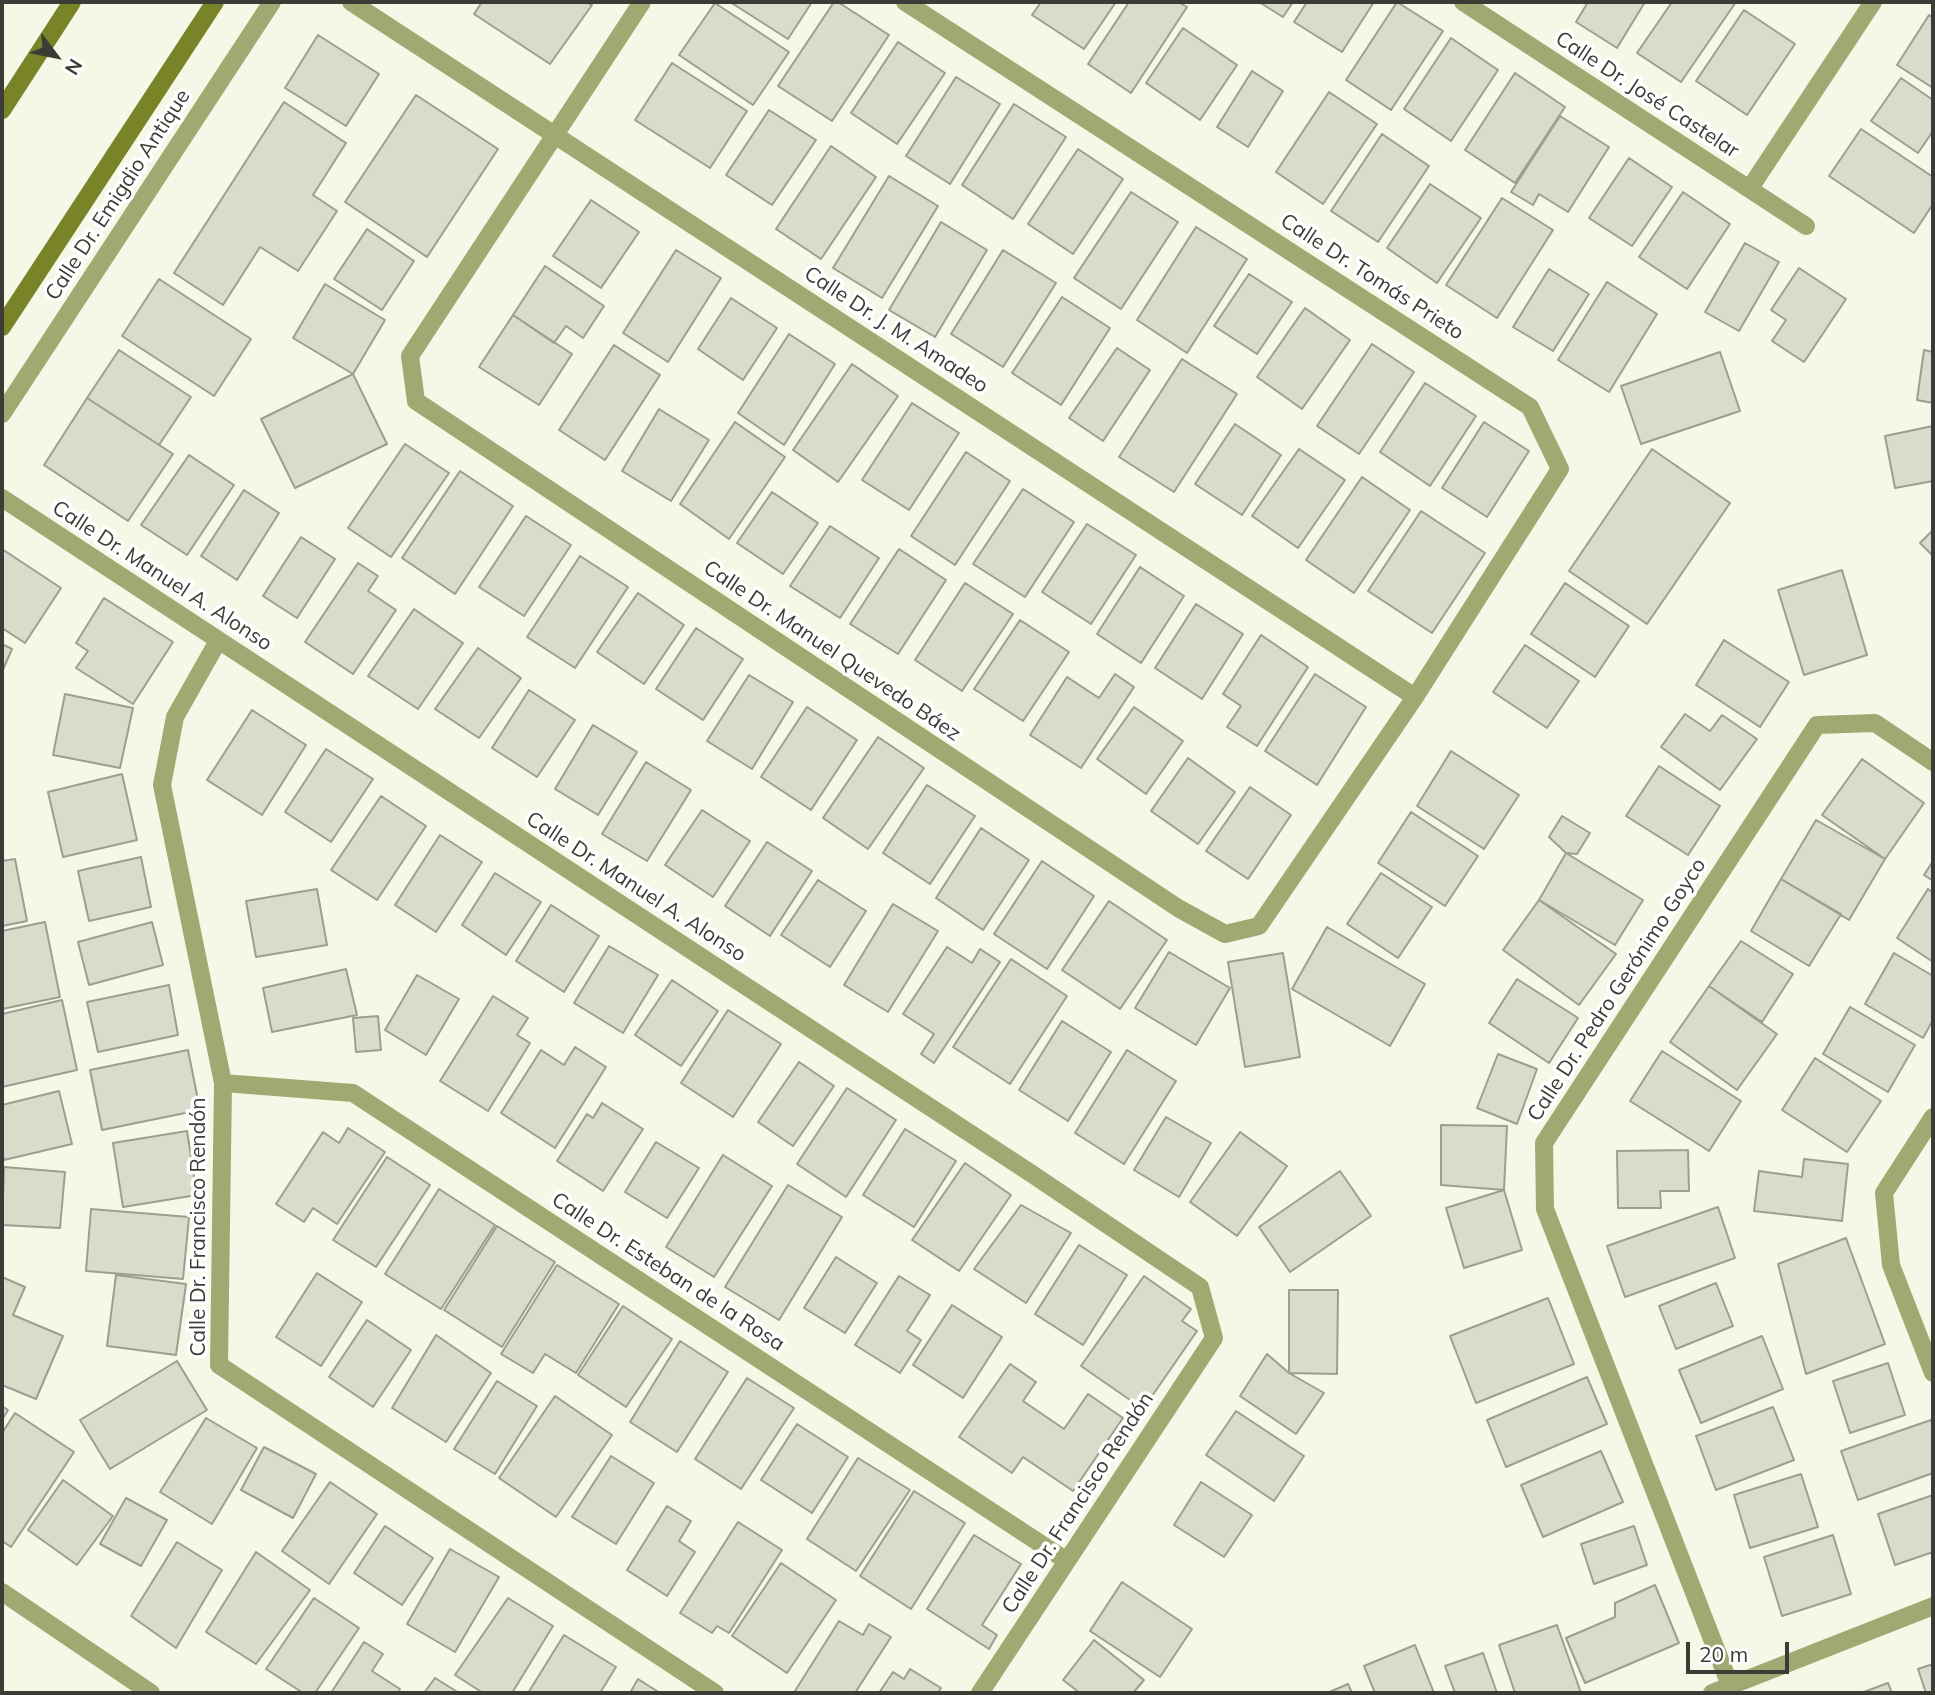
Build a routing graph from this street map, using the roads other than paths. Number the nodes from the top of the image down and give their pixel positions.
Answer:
1 (72, 2) edge
2 (215, 2) edge
3 (272, 2) edge
4 (351, 2) edge
5 (642, 2) edge
6 (905, 2) edge
7 (1463, 2) edge
8 (1873, 2) edge
9 (2, 110) edge
10 (554, 133) junction
11 (1750, 188) junction
12 (1807, 226) dead end
13 (2, 327) edge
14 (2, 414) edge
15 (2, 498) edge
16 (218, 641) junction
17 (1415, 697) junction
18 (1933, 762) edge
19 (223, 1083) junction
20 (1933, 1117) edge
21 (1214, 1338) joint
22 (1933, 1373) edge
23 (1067, 1561) junction
24 (2, 1592) edge
25 (1933, 1606) edge
26 (1732, 1690) edge
27 (151, 1693) edge
28 (715, 1693) edge
29 (980, 1693) edge
30 (1712, 1693) edge

1 - 9 street
2 - 13 street
3 - 14 street, Calle Dr. Emigdio Antique
4 - 10 street, Calle Dr. J. M. Amadeo
5 - 10 street
6 - 17 street, Calle Dr. Tomás Prieto
7 - 11 street, Calle Dr. José Castelar
8 - 11 street
10 - 17 street, Calle Dr. J. M. Amadeo
10 - 17 street, Calle Dr. Manuel Quevedo Báez
11 - 12 street, Calle Dr. José Castelar
15 - 16 street, Calle Dr. Manuel A. Alonso
16 - 19 street, Calle Dr. Francisco Rendón
16 - 21 street, Calle Dr. Manuel A. Alonso
18 - 26 street, Calle Dr. Pedro Gerónimo Goyco
19 - 23 street, Calle Dr. Esteban de la Rosa
19 - 28 street, Calle Dr. Francisco Rendón
20 - 22 street
21 - 23 street, Calle Dr. Francisco Rendón
23 - 29 street, Calle Dr. Francisco Rendón
24 - 27 street
25 - 26 street
26 - 30 street

